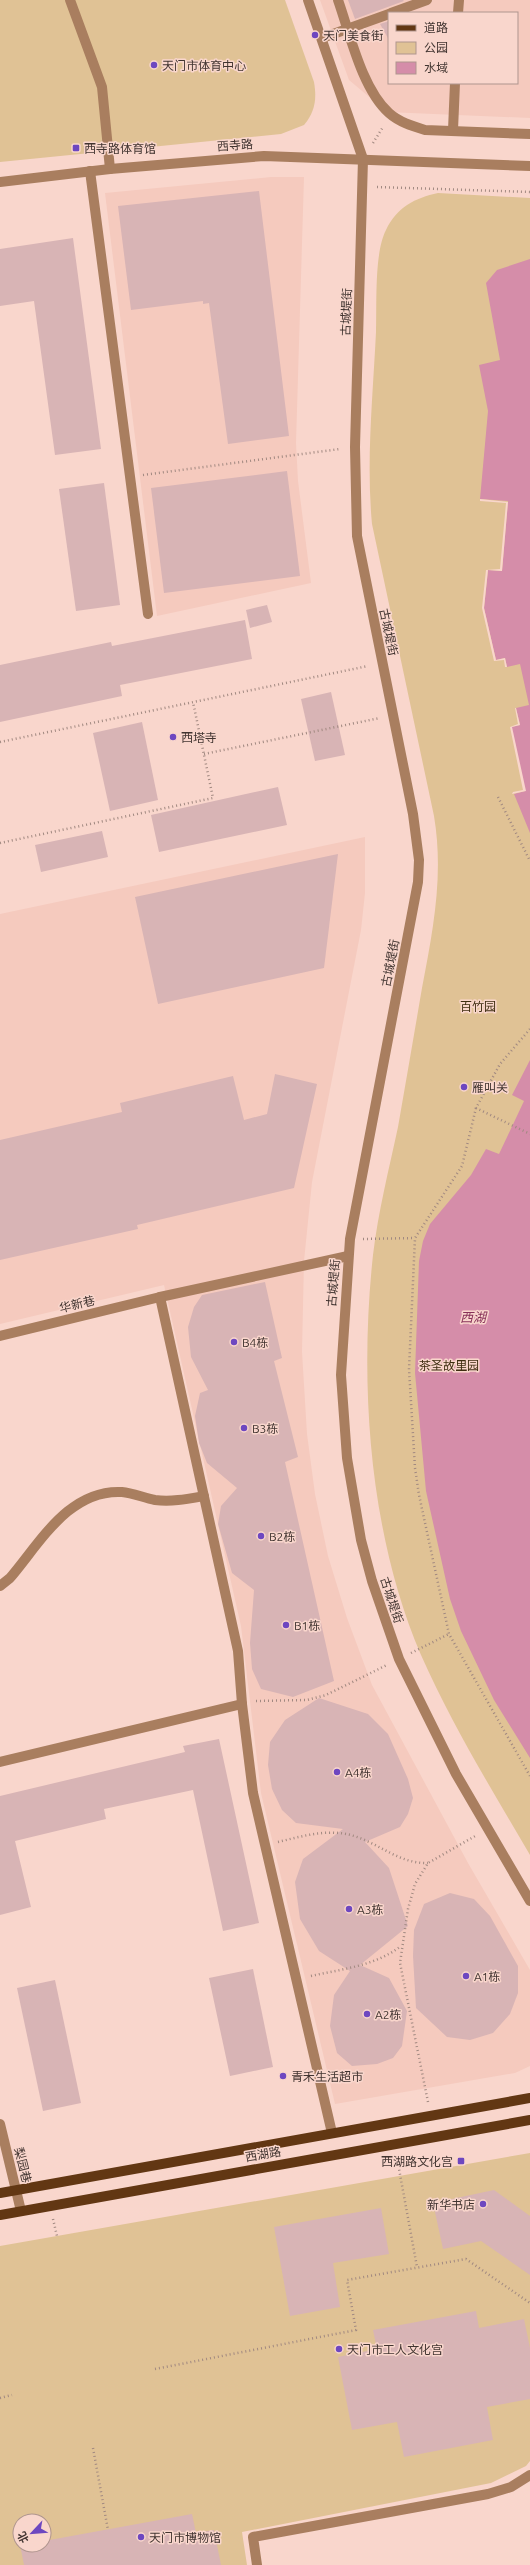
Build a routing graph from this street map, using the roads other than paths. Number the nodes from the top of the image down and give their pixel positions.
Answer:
1 (70, 0) edge
2 (308, 0) edge
3 (338, 0) edge
4 (427, 0) edge
5 (459, 0) edge
6 (393, 12) edge
7 (458, 12) edge
8 (388, 14) edge
9 (348, 28) junction
10 (322, 38) junction
11 (455, 84) edge
12 (453, 130) junction
13 (530, 134) edge
14 (363, 159) junction
15 (530, 166) edge
16 (110, 169) junction
17 (90, 171) junction
18 (0, 182) edge
19 (148, 614) dead end
20 (348, 1256) junction
21 (160, 1297) junction
22 (0, 1336) edge
23 (204, 1496) junction
24 (0, 1586) edge
25 (242, 1704) junction
26 (0, 1762) edge
27 (530, 1901) edge
28 (530, 2098) edge
29 (530, 2120) edge
30 (0, 2124) edge
31 (332, 2133) junction
32 (16, 2190) junction
33 (0, 2193) edge
34 (21, 2211) junction
35 (0, 2215) edge
36 (530, 2475) edge
37 (257, 2565) edge

1 - 16 street
2 - 10 street, 古城堤街
3 - 9 street
4 - 6 street
5 - 7 street
8 - 9 street
9 - 10 street
9 - 12 street
10 - 14 street, 古城堤街
11 - 12 street
12 - 13 street
14 - 15 street, 西寺路
14 - 16 street, 西寺路
14 - 20 street, 古城堤街
16 - 17 street, 西寺路
17 - 18 street, 西寺路
17 - 19 street
20 - 21 street, 华新巷
20 - 27 street, 古城堤街
21 - 22 street, 华新巷
21 - 23 street
23 - 24 street
23 - 25 street
25 - 26 street
25 - 31 street
28 - 31 main road, 西湖路
29 - 34 main road, 西湖路
30 - 32 street, 梨园巷
31 - 32 main road, 西湖路
32 - 33 main road, 西湖路
32 - 34 street, 梨园巷
34 - 35 main road, 西湖路
36 - 37 street

